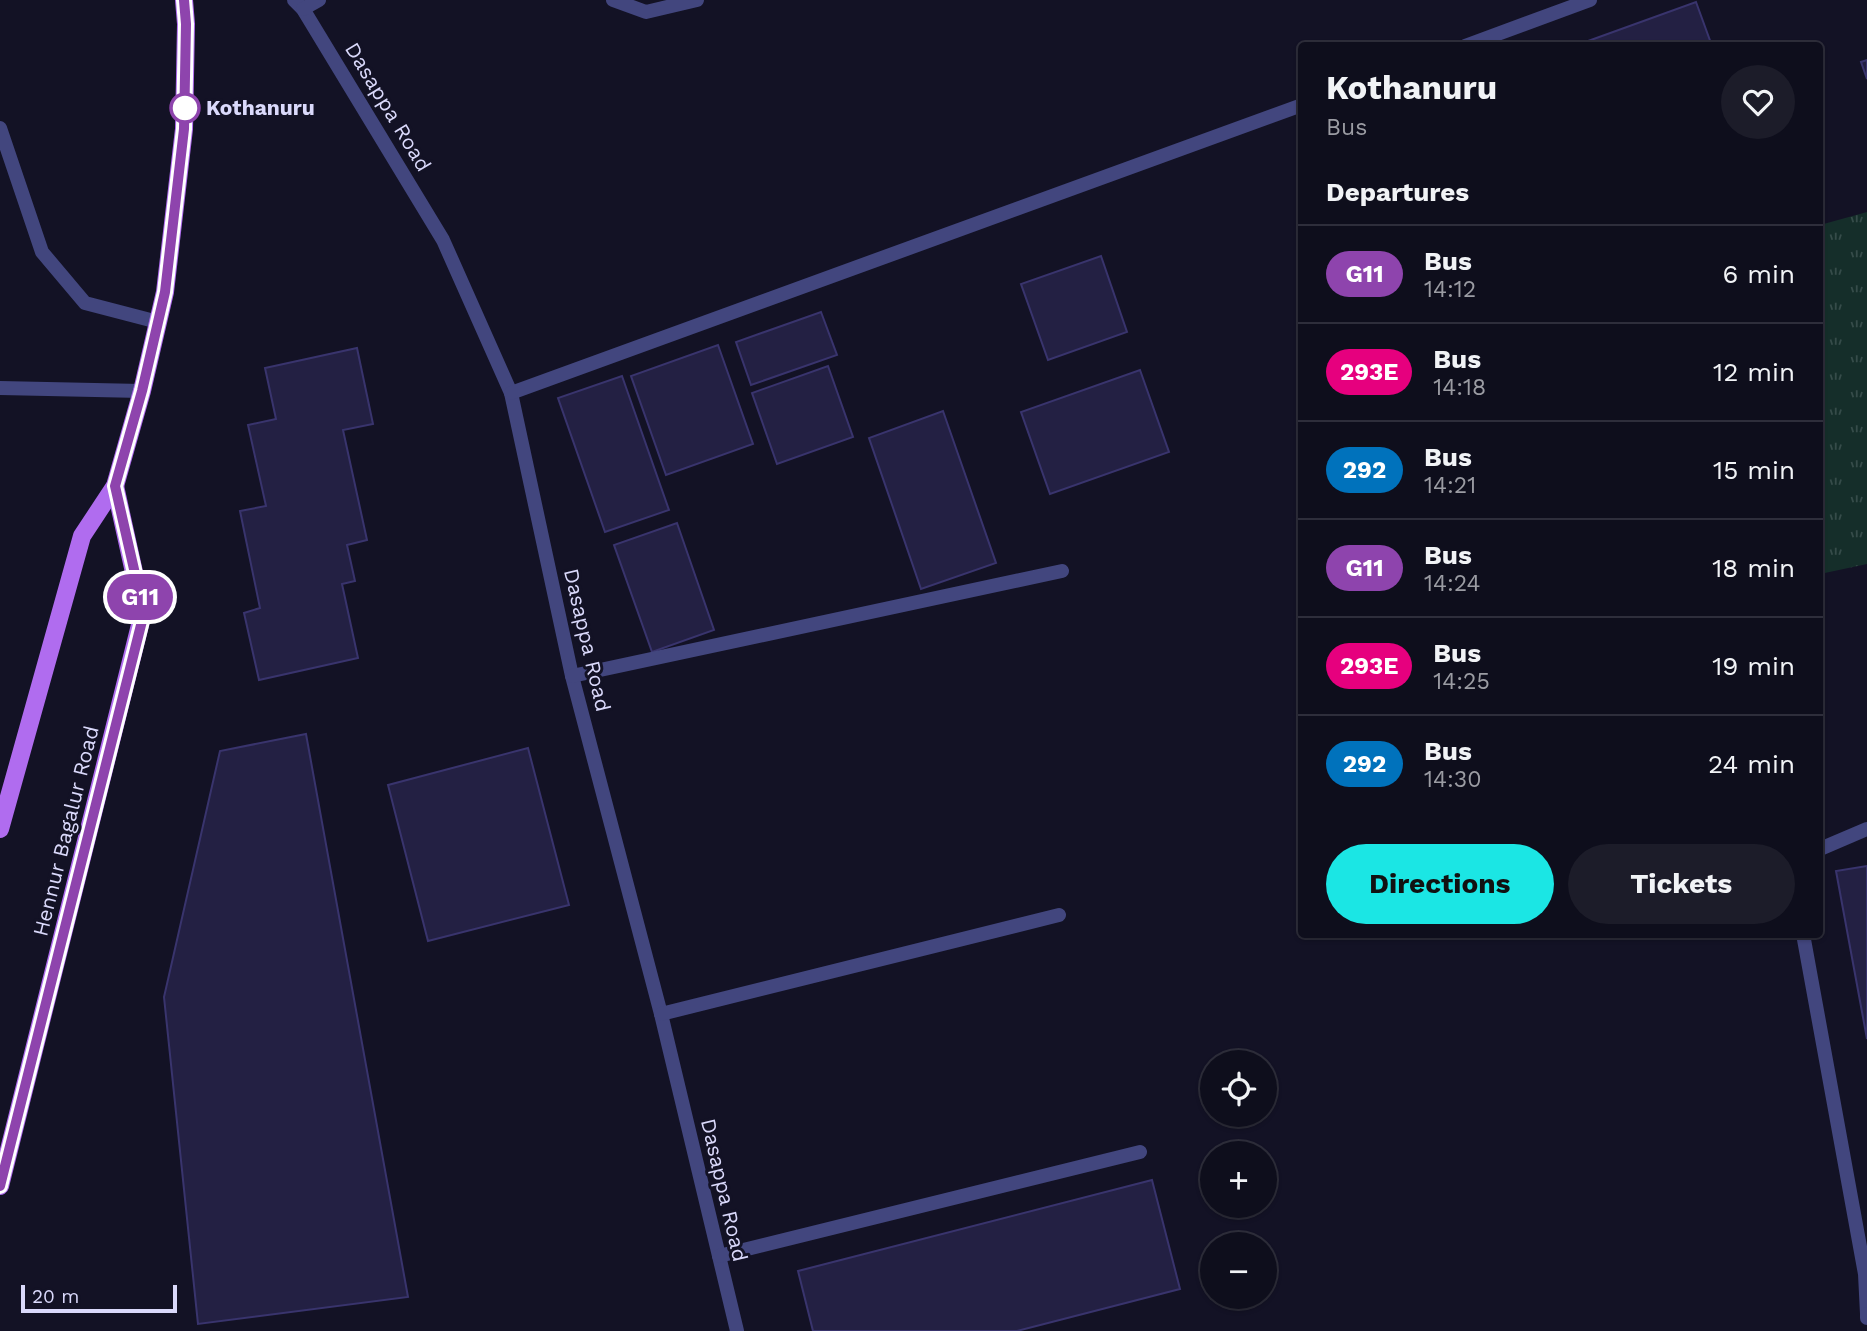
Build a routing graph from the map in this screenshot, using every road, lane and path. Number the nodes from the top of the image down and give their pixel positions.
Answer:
1 (184, 0) edge
2 (319, 0) edge
3 (613, 0) edge
4 (697, 0) edge
5 (1590, 0) edge
6 (299, 4) edge
7 (1476, 42) edge
8 (1298, 106) edge
9 (0, 128) edge
10 (158, 323) junction
11 (0, 387) edge
12 (142, 391) junction
13 (511, 393) junction
14 (115, 486) junction
15 (1062, 571) dead end
16 (572, 676) junction
17 (0, 829) edge
18 (1867, 829) edge
19 (1823, 848) edge
20 (1059, 915) dead end
21 (1804, 938) edge
22 (661, 1014) junction
23 (1140, 1152) dead end
24 (0, 1186) edge
25 (719, 1256) junction
26 (1867, 1315) edge
27 (737, 1331) edge

1 - 10 main road, Hennur Bagalur Road
2 - 6 street
3 - 4 street
5 - 7 street
6 - 13 street, Dasappa Road
8 - 13 street
9 - 10 street
10 - 12 main road, Hennur Bagalur Road
11 - 12 street
12 - 14 main road, Hennur Bagalur Road
13 - 16 street, Dasappa Road
14 - 17 main road, Hennur Bagalur Road
14 - 24 main road, Hennur Bagalur Road
15 - 16 street
16 - 22 street, Dasappa Road
18 - 19 street
20 - 22 street
21 - 26 street
22 - 25 street, Dasappa Road
23 - 25 street
25 - 27 street, Dasappa Road

